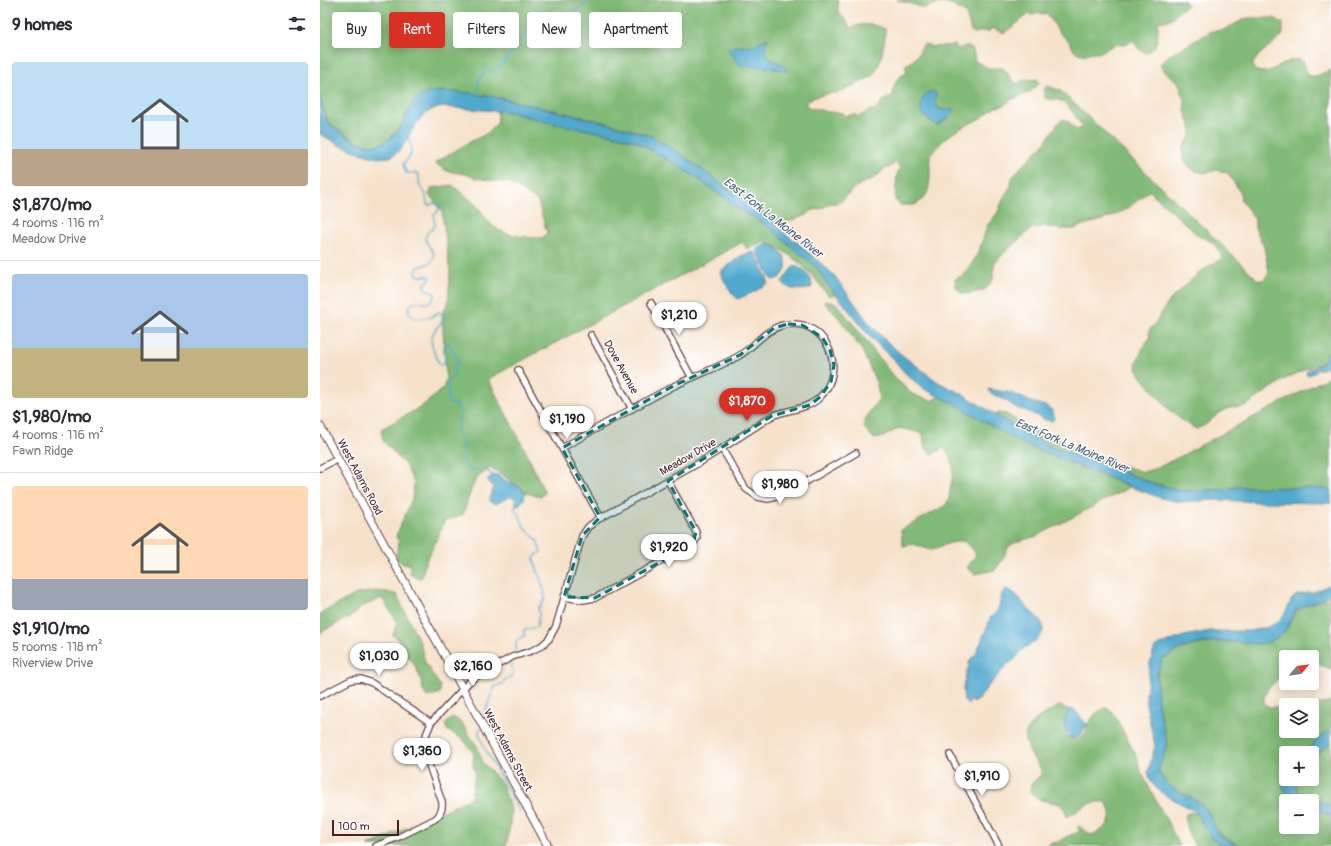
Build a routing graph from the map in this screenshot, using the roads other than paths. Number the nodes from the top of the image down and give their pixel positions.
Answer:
1 (651, 302) dead end
2 (591, 335) dead end
3 (518, 370) dead end
4 (692, 378) junction
5 (632, 409) junction
6 (320, 426) edge
7 (562, 448) junction
8 (722, 450) junction
9 (856, 453) dead end
10 (338, 459) junction
11 (320, 468) edge
12 (668, 481) junction
13 (601, 518) junction
14 (380, 538) joint
15 (564, 596) junction
16 (463, 689) junction
17 (320, 696) edge
18 (431, 723) junction
19 (950, 755) dead end
20 (376, 846) edge
21 (548, 846) edge
22 (999, 846) edge

1 - 4 street
2 - 5 street, Dove Avenue
3 - 7 street
4 - 5 street, Meadow Drive
4 - 8 street, Meadow Drive
5 - 7 street, Meadow Drive
6 - 10 street, West Adams Road
7 - 13 street
8 - 9 street
8 - 12 street, Meadow Drive
10 - 11 street
10 - 14 street, West Adams Road
12 - 13 street, Meadow Drive
12 - 15 street
13 - 15 street, Meadow Drive
14 - 16 street, West Adams Street
15 - 16 street, Meadow Drive
16 - 18 street, Meadow Drive
16 - 21 street, West Adams Street
17 - 18 street
18 - 20 street
19 - 22 street

